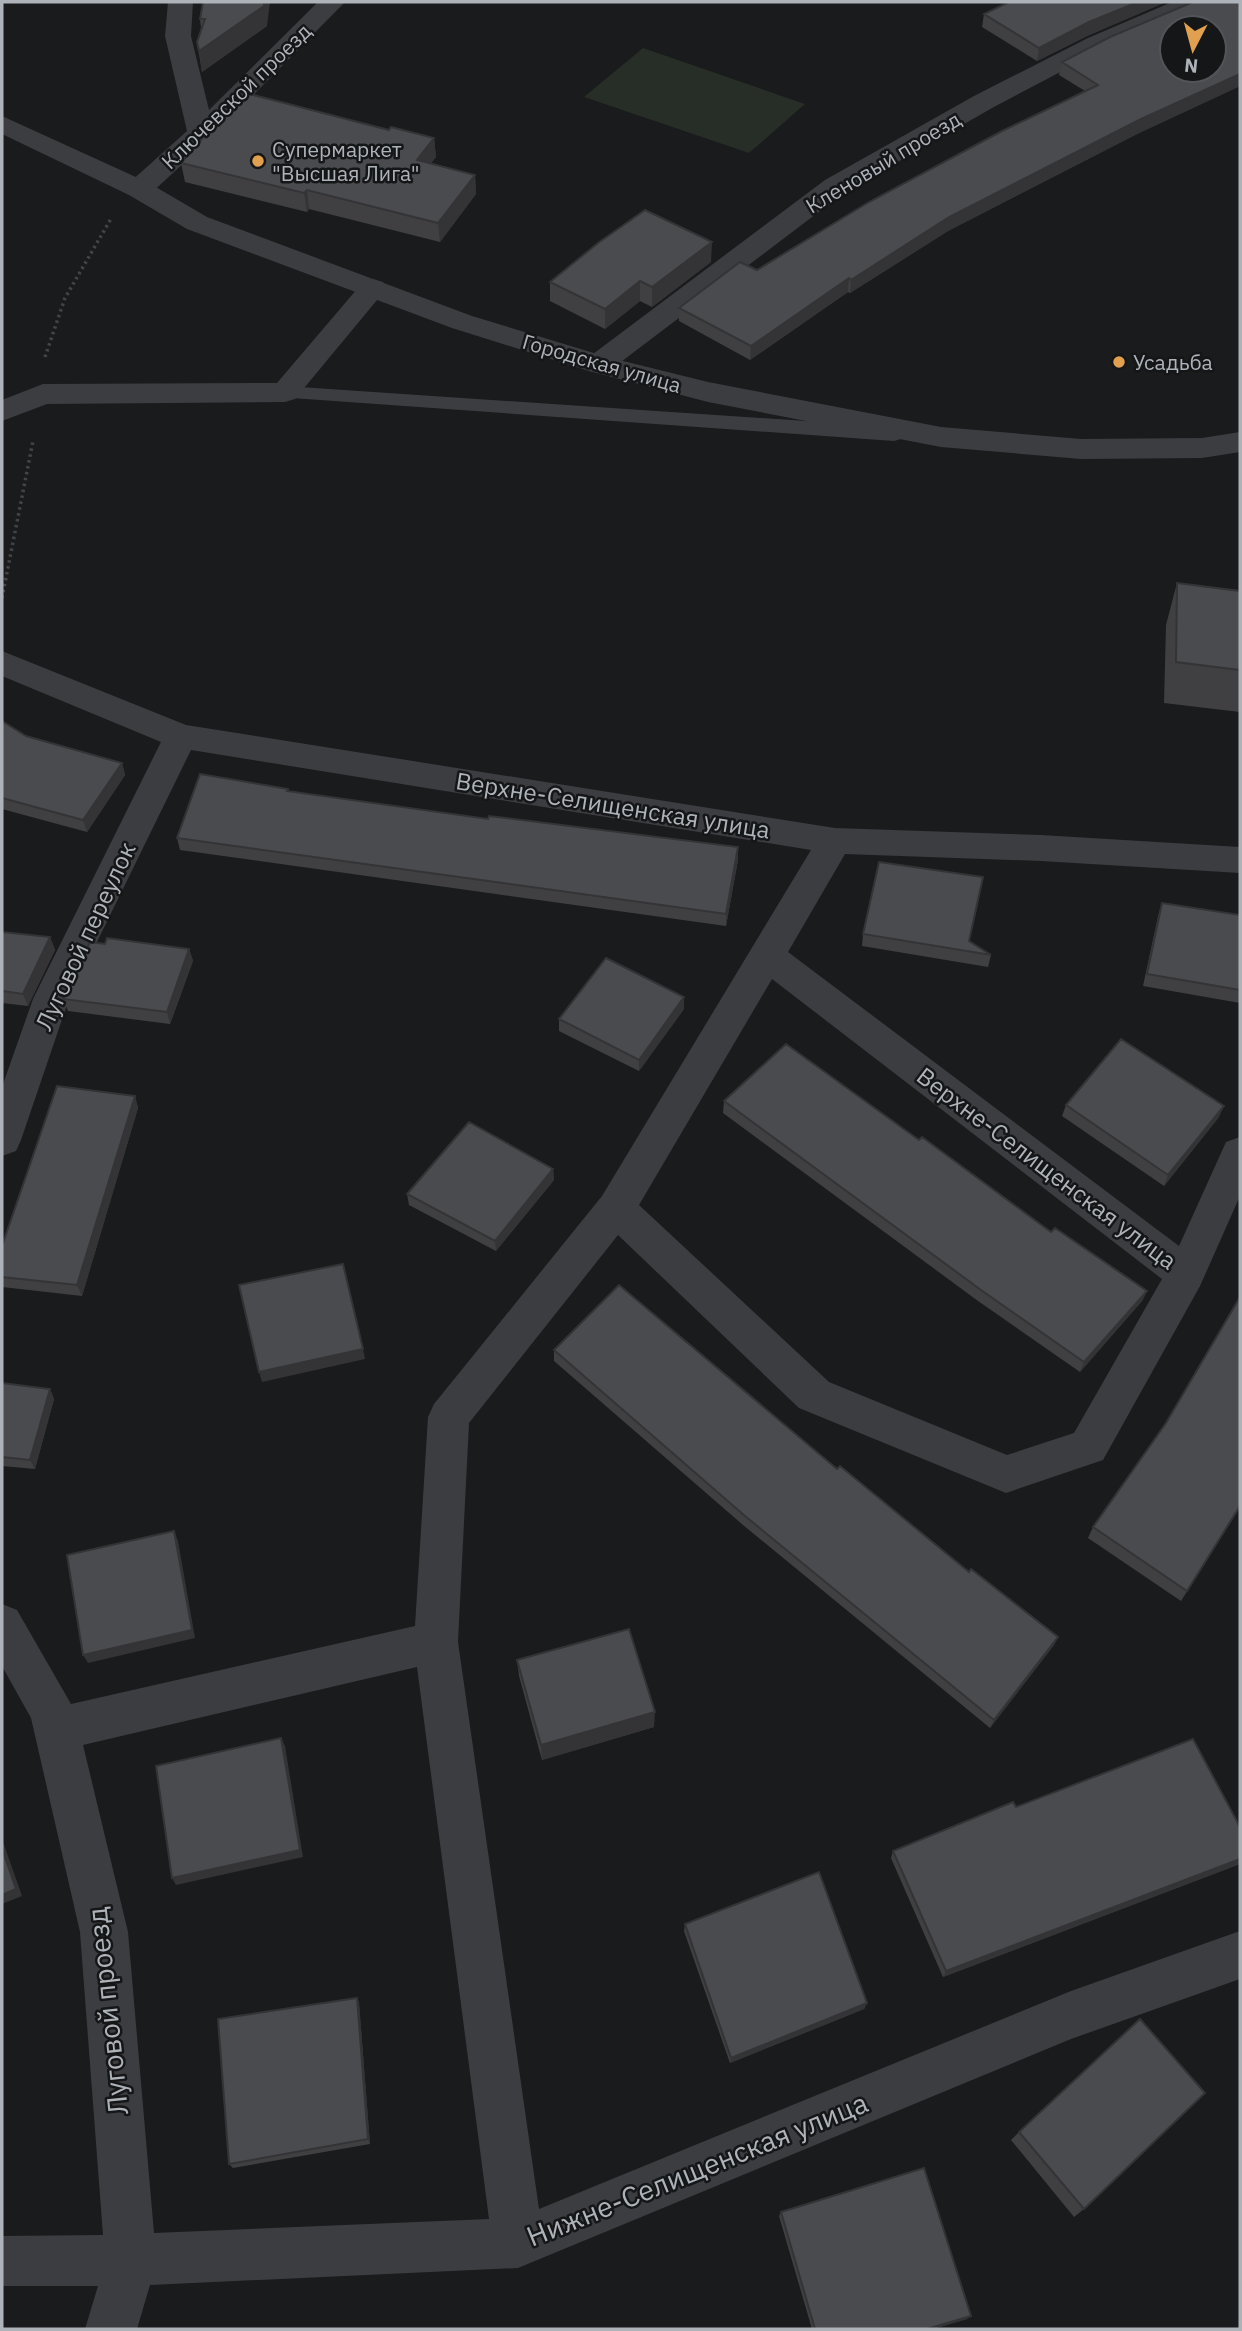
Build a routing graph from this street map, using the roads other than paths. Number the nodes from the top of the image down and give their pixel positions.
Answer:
1 (180, 2) edge
2 (332, 2) edge
3 (1193, 2) edge
4 (2, 124) edge
5 (201, 133) junction
6 (139, 189) junction
7 (373, 288) junction
8 (599, 365) junction
9 (2, 379) edge
10 (285, 391) junction
11 (43, 394) junction
12 (2, 411) edge
13 (941, 437) junction
14 (1240, 442) edge
15 (2, 663) edge
16 (181, 736) junction
17 (835, 841) junction
18 (1240, 860) edge
19 (766, 955) junction
20 (2, 1140) edge
21 (1240, 1153) edge
22 (616, 1208) junction
23 (1186, 1274) junction
24 (2, 1625) edge
25 (436, 1642) junction
26 (57, 1729) junction
27 (1240, 1955) edge
28 (517, 2244) junction
29 (131, 2260) junction
30 (2, 2261) edge
31 (111, 2329) edge

1 - 5 street
2 - 5 street, Ключевской проезд
3 - 8 street, Кленовый проезд
4 - 6 street, Городская улица
5 - 6 street, Ключевской проезд
6 - 7 street, Городская улица
7 - 8 street, Городская улица
7 - 10 street
8 - 13 street, Городская улица
9 - 11 street
10 - 11 street
10 - 13 lane
11 - 12 street
13 - 14 street, Городская улица
15 - 16 street, Верхне-Селищенская улица
16 - 17 street, Верхне-Селищенская улица
16 - 20 street, Луговой переулок
17 - 18 street, Верхне-Селищенская улица
17 - 19 street
19 - 22 street
19 - 23 street, Верхне-Селищенская улица
21 - 23 street
22 - 23 street, Верхне-Селищенская улица
22 - 25 street
24 - 26 street, Луговой проезд
25 - 26 street
25 - 28 street
26 - 29 street, Луговой проезд
27 - 28 street, Нижне-Селищенская улица
28 - 29 street, Нижне-Селищенская улица
29 - 30 street, Нижне-Селищенская улица
29 - 31 street, Луговой проезд

